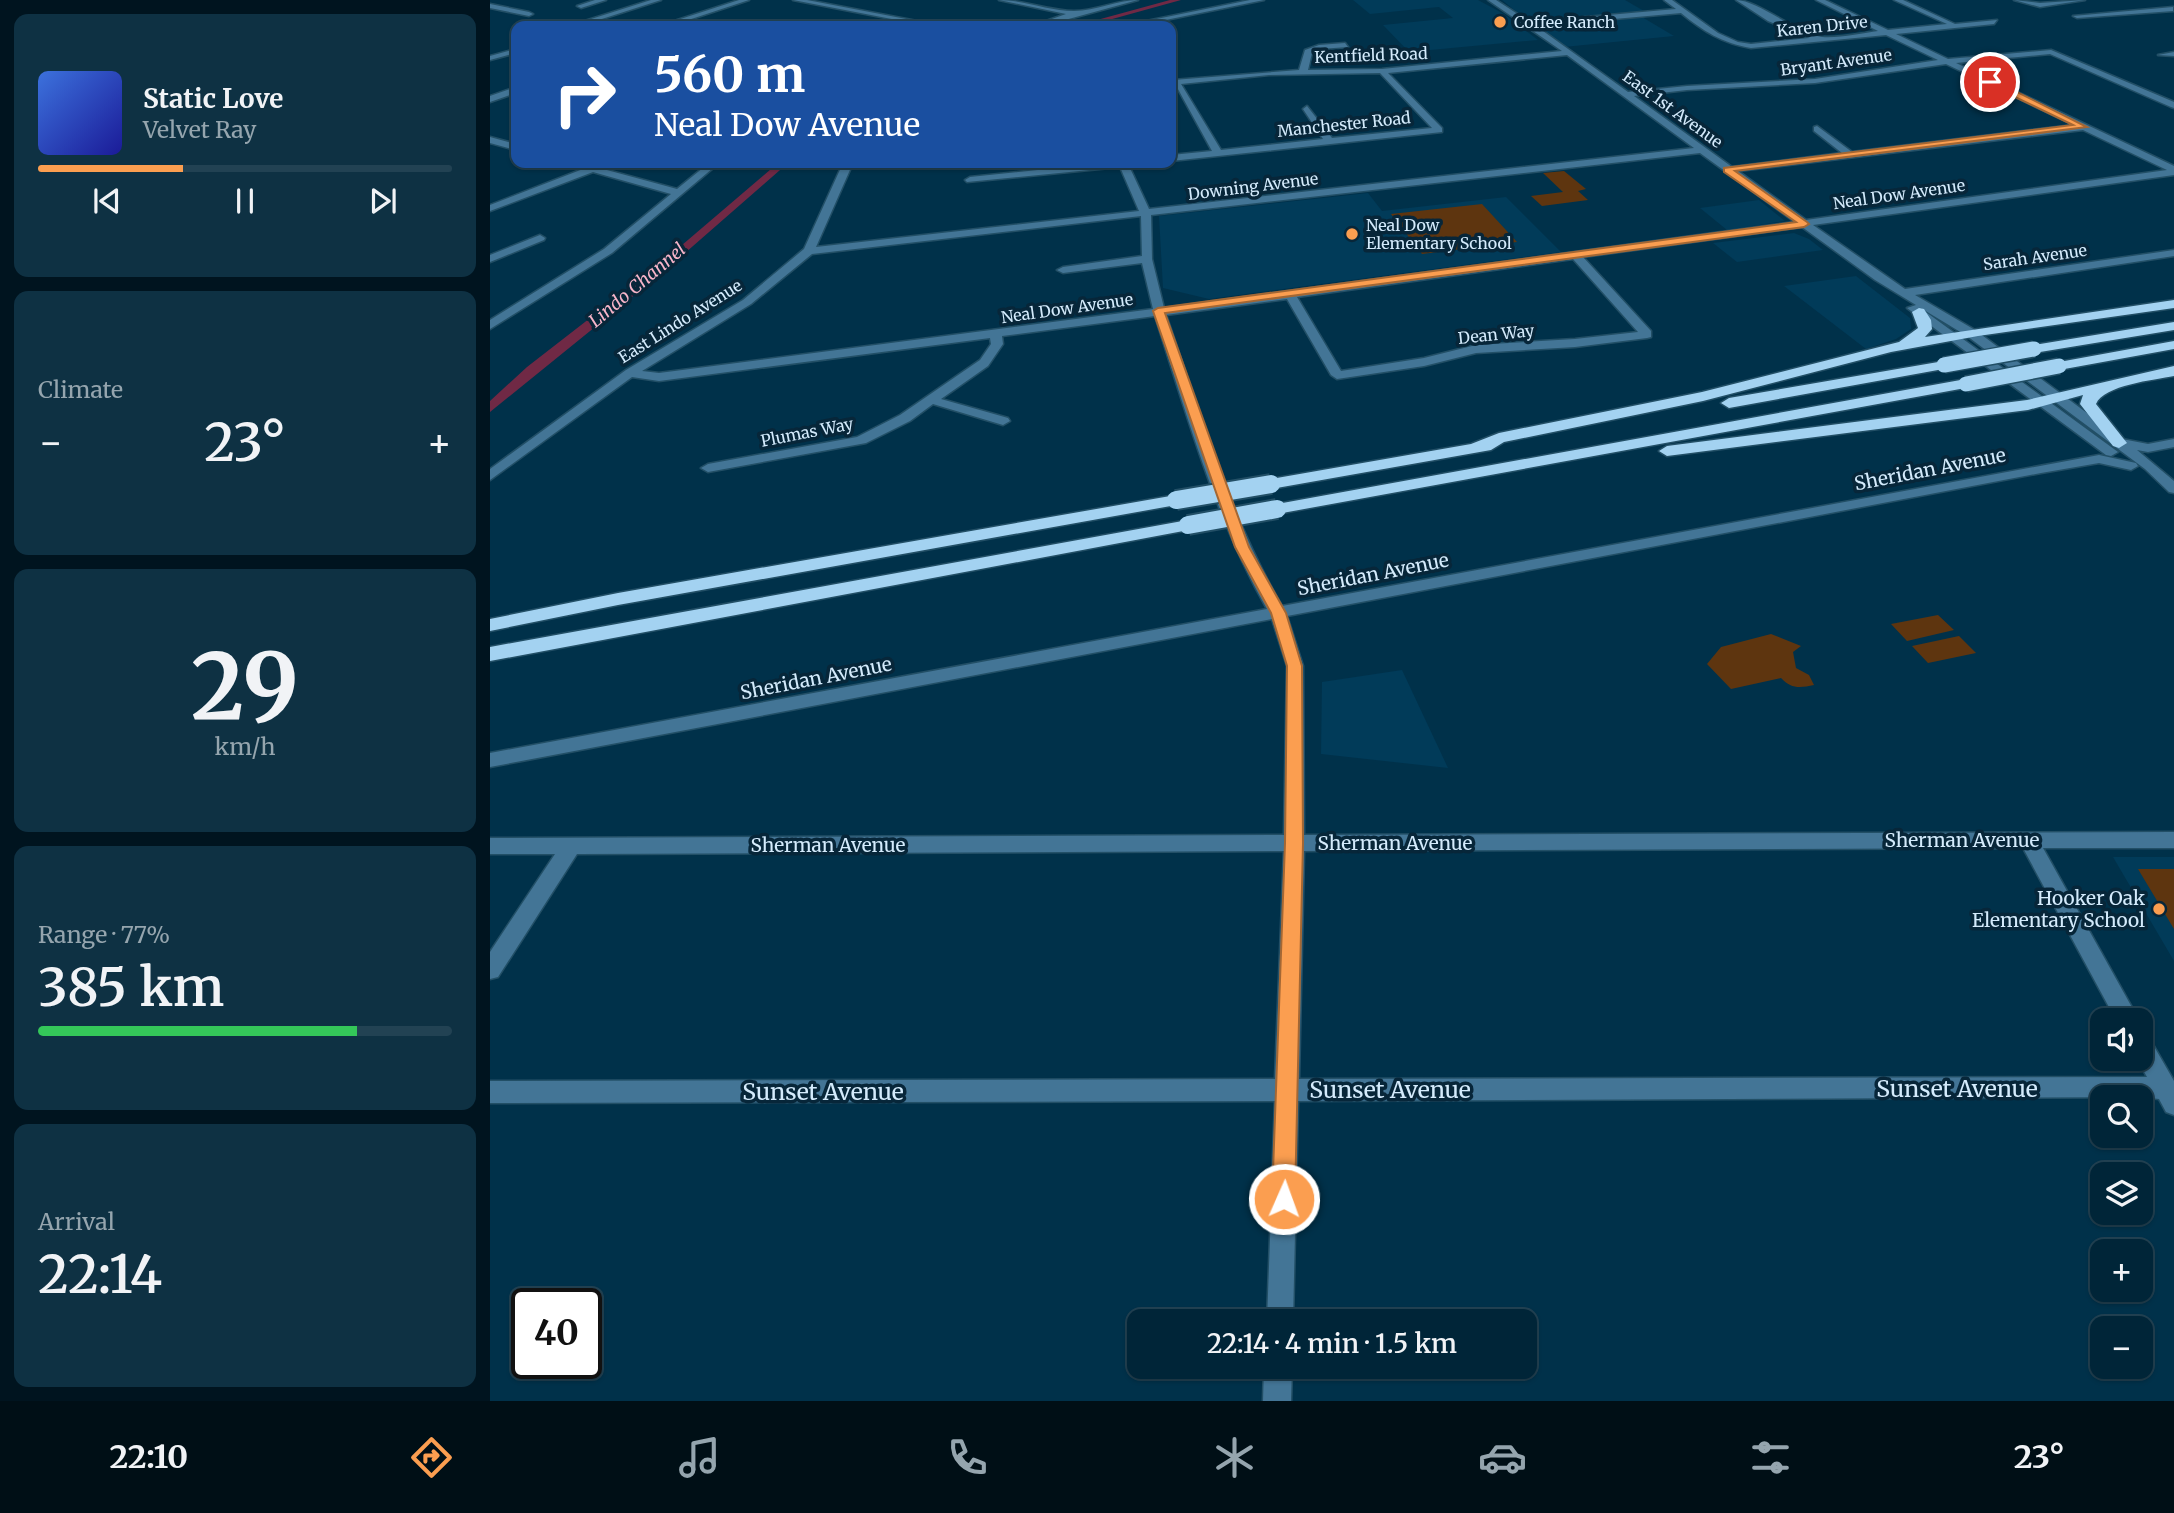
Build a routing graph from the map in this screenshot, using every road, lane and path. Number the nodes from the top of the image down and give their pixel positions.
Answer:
1 (603, 0) edge
2 (658, 0) edge
3 (746, 0) edge
4 (796, 0) edge
5 (1002, 0) edge
6 (1009, 0) edge
7 (1135, 0) edge
8 (1261, 0) edge
9 (1491, 0) edge
10 (1667, 0) edge
11 (1739, 0) edge
12 (1819, 0) edge
13 (1897, 0) edge
14 (2017, 0) edge
15 (2035, 0) edge
16 (2082, 0) edge
17 (2147, 0) edge
18 (2056, 3) junction
19 (490, 6) edge
20 (581, 6) dead end
21 (2174, 9) edge
22 (1682, 11) junction
23 (1076, 13) junction
24 (529, 14) dead end
25 (2077, 16) dead end
26 (589, 21) edge
27 (679, 21) edge
28 (912, 21) edge
29 (1051, 21) edge
30 (1152, 21) edge
31 (1994, 22) dead end
32 (1529, 24) junction
33 (1955, 26) junction
34 (1888, 33) junction
35 (1821, 40) junction
36 (1345, 45) dead end
37 (511, 52) edge
38 (1568, 53) junction
39 (2174, 54) edge
40 (2162, 55) dead end
41 (490, 58) edge
42 (1949, 62) junction
43 (1382, 71) junction
44 (1303, 72) junction
45 (1176, 82) edge
46 (1176, 84) edge
47 (511, 92) edge
48 (2174, 93) edge
49 (1624, 95) junction
50 (2152, 96) junction
51 (490, 99) edge
52 (2174, 105) edge
53 (1307, 109) dead end
54 (2082, 127) junction
55 (1817, 129) dead end
56 (490, 140) edge
57 (1329, 141) junction
58 (511, 146) edge
59 (511, 149) edge
60 (1700, 150) junction
61 (503, 152) dead end
62 (1218, 152) junction
63 (1851, 156) junction
64 (1176, 157) edge
65 (588, 168) edge
66 (707, 168) edge
67 (846, 168) edge
68 (1079, 168) edge
69 (1126, 168) edge
70 (592, 169) junction
71 (1727, 170) junction
72 (2174, 171) edge
73 (970, 180) dead end
74 (676, 192) junction
75 (490, 208) edge
76 (1146, 214) junction
77 (1804, 224) junction
78 (540, 238) dead end
79 (809, 251) junction
80 (2174, 253) edge
81 (1576, 256) junction
82 (490, 259) edge
83 (1147, 259) junction
84 (1063, 270) dead end
85 (1903, 294) junction
86 (1290, 295) junction
87 (2174, 304) edge
88 (1158, 311) junction
89 (1919, 312) junction
90 (490, 325) edge
91 (2174, 326) edge
92 (1970, 333) junction
93 (996, 334) junction
94 (1952, 337) junction
95 (2174, 345) edge
96 (1891, 348) junction
97 (2174, 371) edge
98 (630, 373) junction
99 (2104, 388) junction
100 (2058, 397) junction
101 (932, 400) junction
102 (2040, 402) junction
103 (1003, 421) dead end
104 (2098, 442) junction
105 (2119, 443) junction
106 (2174, 443) edge
107 (1478, 447) junction
108 (2140, 458) junction
109 (2099, 459) junction
110 (708, 468) dead end
111 (1484, 470) junction
112 (490, 476) edge
113 (2174, 490) edge
114 (1278, 613) junction
115 (490, 625) edge
116 (490, 654) edge
117 (490, 760) edge
118 (2028, 840) junction
119 (2174, 840) edge
120 (1294, 843) junction
121 (490, 846) edge
122 (571, 846) junction
123 (490, 970) edge
124 (2121, 1008) edge
125 (2153, 1067) edge
126 (1287, 1088) junction
127 (490, 1092) edge
128 (2169, 1096) edge
129 (1280, 1309) edge
130 (1278, 1379) edge
131 (1277, 1401) edge

1 - 20 street
2 - 26 street
3 - 27 street
4 - 28 street
5 - 6 street
6 - 23 street
7 - 23 street
8 - 30 street
9 - 32 street, East 1st Avenue
10 - 22 street, Karen Drive
11 - 35 street
12 - 34 street
13 - 33 street
14 - 18 street
15 - 18 street
16 - 18 street
17 - 21 street
19 - 24 street
21 - 25 street
22 - 32 street
22 - 35 street, Karen Drive
23 - 29 street
31 - 33 street, Karen Drive
32 - 38 street, East 1st Avenue
33 - 34 street, Karen Drive
34 - 35 street, Karen Drive
34 - 42 street
36 - 44 street
37 - 41 street
38 - 43 street, Kentfield Road
38 - 49 street, East 1st Avenue
39 - 40 street
42 - 49 street, Bryant Avenue
42 - 50 street, Bryant Avenue
42 - 54 street
43 - 44 street, Kentfield Road
43 - 57 street, Manchester Road
44 - 45 street, Kentfield Road
46 - 62 street, Kentfield Road
47 - 51 street
48 - 50 street
49 - 60 street, East 1st Avenue
50 - 52 street
53 - 57 street
54 - 63 street
54 - 72 street
55 - 63 street
56 - 58 street
57 - 62 street, Manchester Road
59 - 61 street
60 - 71 street, East 1st Avenue
60 - 76 street, Downing Avenue
62 - 64 street, Manchester Road
63 - 71 street
65 - 70 street
66 - 74 street
67 - 79 street, East Lindo Avenue
68 - 73 street
69 - 76 street
70 - 74 street
70 - 75 street
71 - 77 street, East 1st Avenue
72 - 77 street, Neal Dow Avenue
74 - 90 street
76 - 79 street, Downing Avenue
76 - 83 street
77 - 81 street, Neal Dow Avenue
77 - 85 street, East 1st Avenue
78 - 82 street
79 - 98 street, East Lindo Avenue
80 - 85 street, Sarah Avenue
81 - 86 street, Neal Dow Avenue
81 - 86 street, Dean Way
83 - 84 street
83 - 88 street
85 - 89 street, East 1st Avenue
85 - 92 street, East 1st Avenue
86 - 88 street, Neal Dow Avenue
87 - 92 highway
88 - 93 street, Neal Dow Avenue
88 - 114 street
89 - 94 street, East 1st Avenue
89 - 96 highway
91 - 107 highway, bridge
92 - 94 highway
92 - 100 street, East 1st Avenue
93 - 98 street, Neal Dow Avenue
93 - 101 street, Plumas Way
94 - 96 highway
94 - 102 street, East 1st Avenue
95 - 111 highway, bridge
96 - 107 highway
97 - 99 highway
98 - 112 street, East Lindo Avenue
99 - 100 highway
99 - 105 highway
100 - 102 highway
100 - 105 street, East 1st Avenue
101 - 103 street
101 - 110 street, Plumas Way
102 - 104 street, East 1st Avenue
102 - 111 highway
104 - 108 street, East 1st Avenue
104 - 109 street
105 - 108 street, Sheridan Avenue
106 - 108 street, Sheridan Avenue
107 - 115 highway, bridge
108 - 109 street, Sheridan Avenue
108 - 113 street, East 1st Avenue
109 - 114 street, Sheridan Avenue
111 - 116 highway, bridge
114 - 117 street, Sheridan Avenue
114 - 120 street
118 - 119 street, Sherman Avenue
118 - 120 street, Sherman Avenue
118 - 124 street
120 - 122 street, Sherman Avenue
120 - 126 street
121 - 122 street, Sherman Avenue
122 - 123 street
125 - 128 street
126 - 127 street, Sunset Avenue
126 - 128 street, Sunset Avenue
126 - 129 street
130 - 131 street

